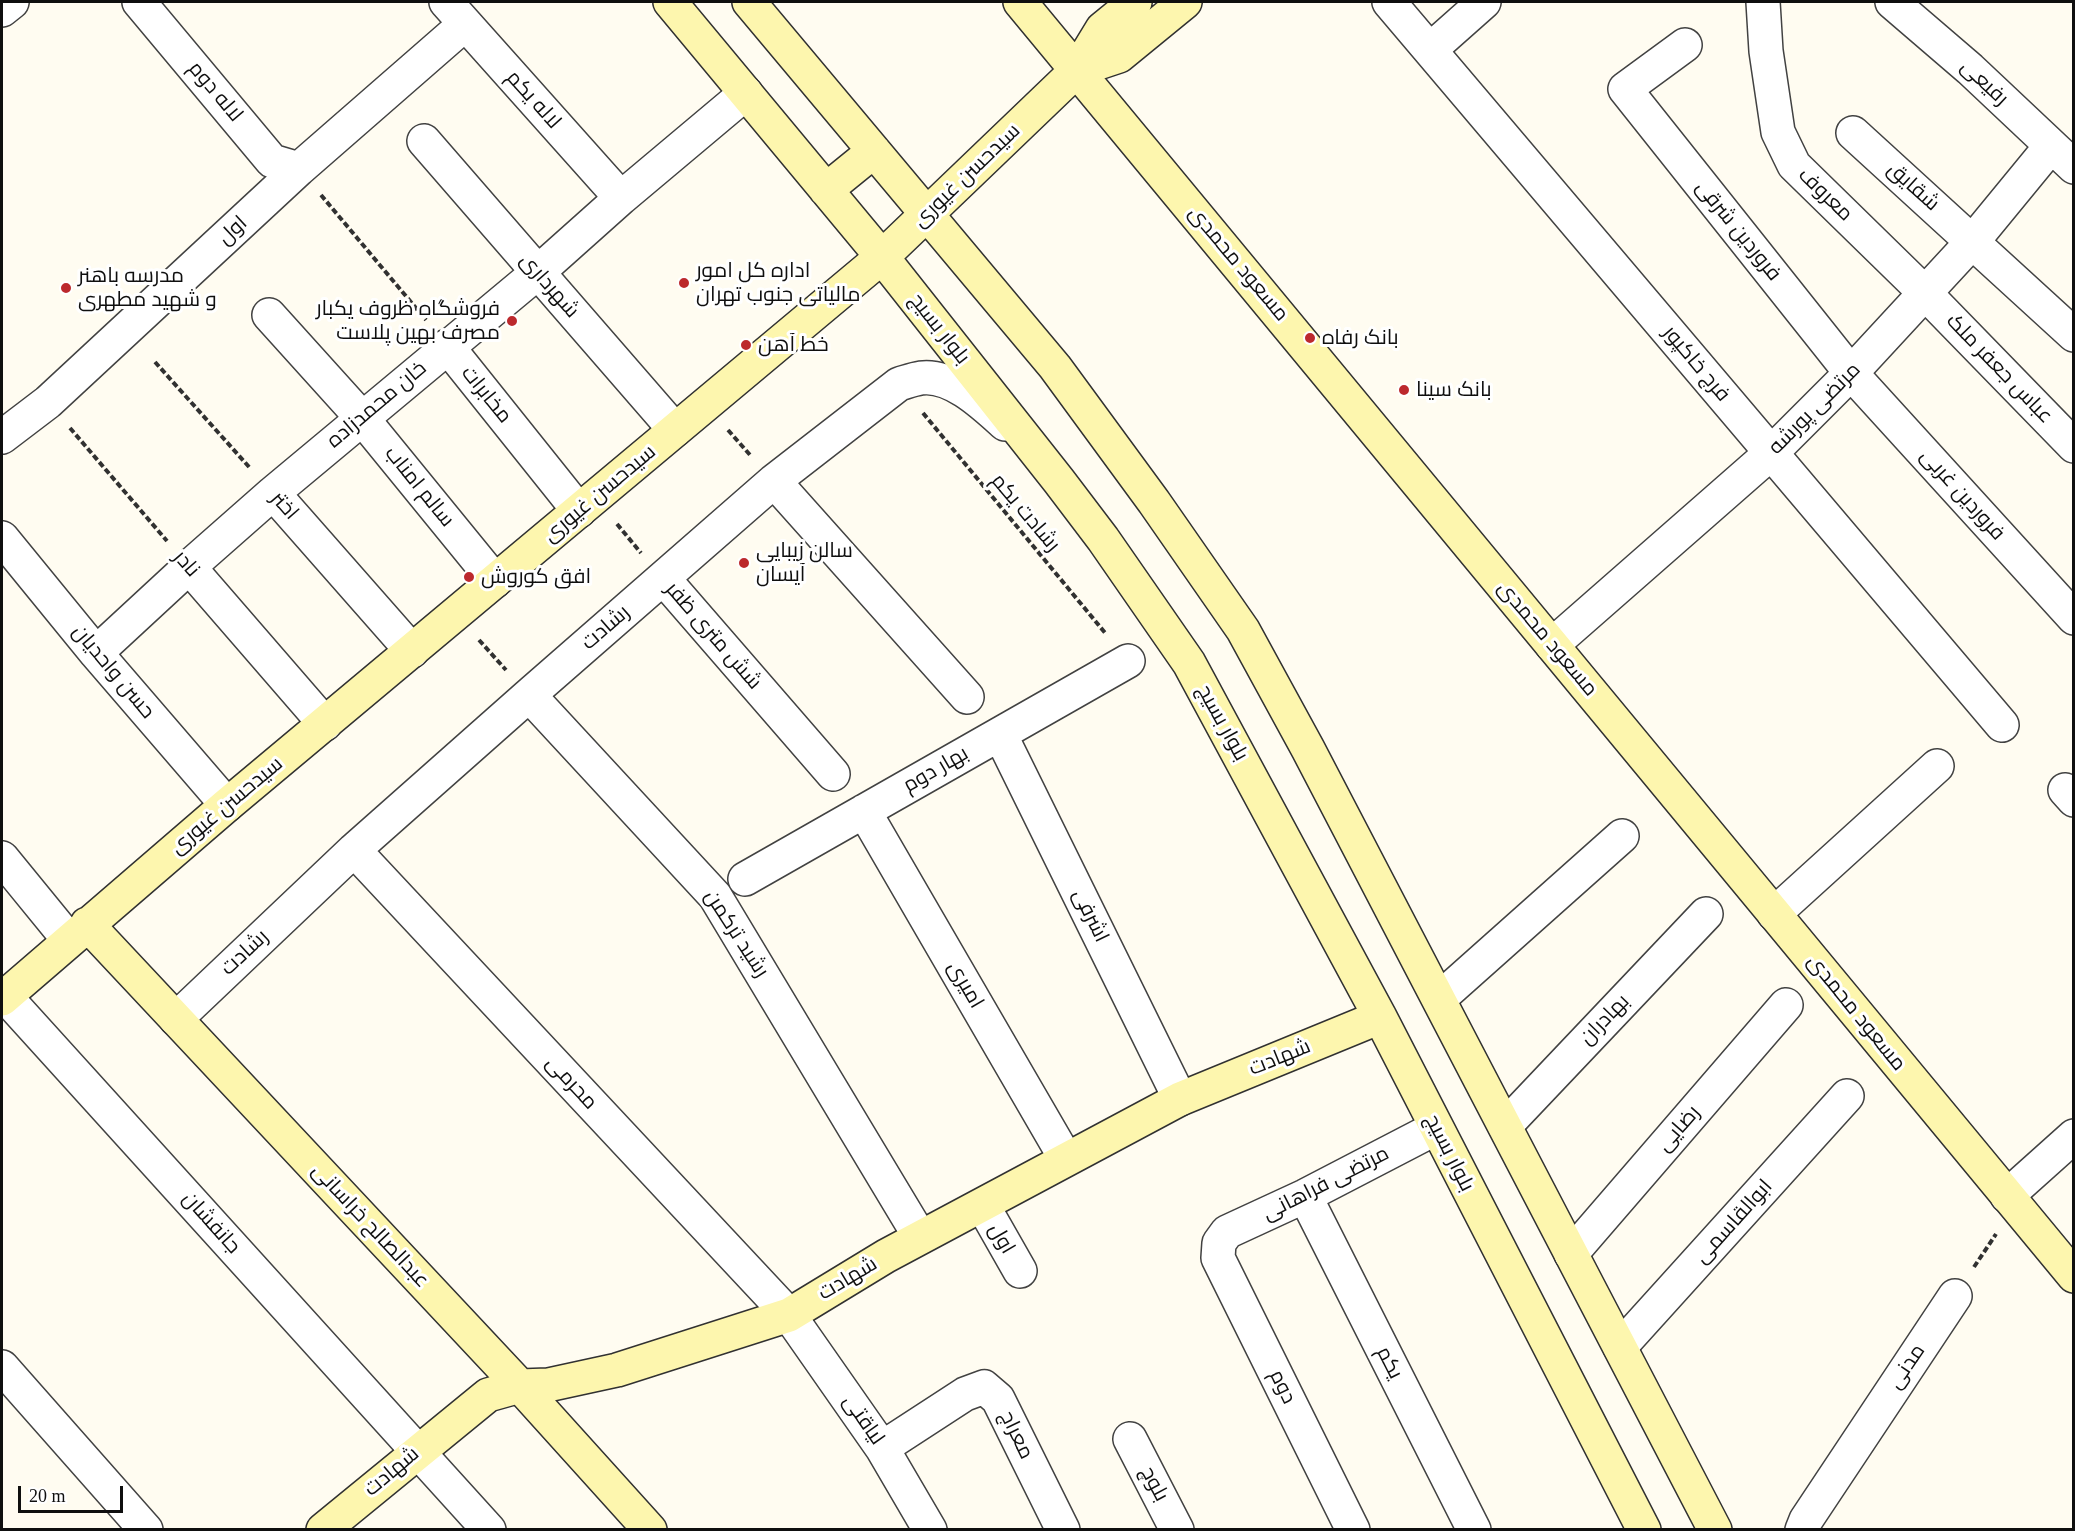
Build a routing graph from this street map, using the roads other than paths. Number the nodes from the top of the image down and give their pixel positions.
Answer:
1 (12, 2) edge
2 (139, 2) edge
3 (670, 2) edge
4 (749, 2) edge
5 (1020, 2) edge
6 (1135, 2) edge
7 (1185, 2) edge
8 (1389, 2) edge
9 (1484, 2) edge
10 (1763, 2) edge
11 (1892, 2) edge
12 (2, 10) edge
13 (455, 13) edge
14 (1685, 45) dead end
15 (1431, 50) junction
16 (1077, 70) junction
17 (746, 93) junction
18 (1852, 133) dead end
19 (424, 141) dead end
20 (874, 151) junction
21 (2062, 157) edge
22 (300, 169) junction
23 (826, 190) junction
24 (621, 198) junction
25 (927, 214) junction
26 (1973, 241) junction
27 (882, 257) junction
28 (537, 273) junction
29 (1925, 293) junction
30 (269, 315) dead end
31 (2073, 335) edge
32 (447, 346) junction
33 (1851, 373) junction
34 (362, 418) junction
35 (675, 430) junction
36 (2, 437) edge
37 (2073, 446) edge
38 (1771, 453) junction
39 (774, 481) junction
40 (1059, 481) junction
41 (273, 493) junction
42 (587, 505) junction
43 (2, 538) edge
44 (189, 567) junction
45 (663, 578) junction
46 (495, 581) junction
47 (2073, 618) edge
48 (1552, 645) junction
49 (412, 651) junction
50 (96, 653) junction
51 (1128, 661) road end
52 (529, 695) junction
53 (967, 697) dead end
54 (325, 724) junction
55 (2002, 726) dead end
56 (1000, 734) junction
57 (1937, 766) dead end
58 (832, 774) dead end
59 (227, 805) junction
60 (864, 811) junction
61 (1622, 836) dead end
62 (354, 850) junction
63 (2, 858) edge
64 (745, 879) dead end
65 (1706, 914) dead end
66 (1774, 914) junction
67 (78, 932) junction
68 (3, 997) edge
69 (1439, 999) junction
70 (1786, 1005) dead end
71 (1380, 1017) junction
72 (176, 1019) junction
73 (1847, 1096) dead end
74 (1180, 1099) junction
75 (1505, 1126) junction
76 (1436, 1128) junction
77 (2073, 1136) edge
78 (1066, 1159) junction
79 (1305, 1196) junction
80 (2011, 1200) junction
81 (983, 1206) junction
82 (920, 1237) junction
83 (1219, 1243) joint
84 (1571, 1254) junction
85 (1020, 1271) dead end
86 (2073, 1276) edge
87 (1955, 1296) road end
88 (789, 1315) junction
89 (1620, 1347) junction
90 (2, 1367) edge
91 (520, 1386) junction
92 (1130, 1440) dead end
93 (882, 1448) junction
94 (417, 1451) junction
95 (146, 1530) edge
96 (323, 1530) edge
97 (489, 1530) edge
98 (650, 1530) edge
99 (930, 1530) edge
100 (1063, 1530) edge
101 (1177, 1530) edge
102 (1353, 1530) edge
103 (1474, 1530) edge
104 (1644, 1530) edge
105 (1715, 1530) edge
106 (1802, 1530) edge

1 - 12 street
2 - 22 street, لاله دوم
3 - 17 main road, بلوار بسیج
4 - 20 main road
5 - 16 main road, مسعود محمدی
6 - 16 main road, سیدحسن غیوری
7 - 16 main road, سیدحسن غیوری
8 - 15 street, فرج خاکپور
9 - 15 street
10 - 29 street, معروف
11 - 21 street, رفیعی
13 - 22 street, اول
13 - 24 street, لاله یکم
14 - 33 street, فروردین شرقی
15 - 38 street, فرج خاکپور
16 - 25 main road, سیدحسن غیوری
16 - 48 main road, مسعود محمدی
17 - 23 main road, بلوار بسیج
17 - 24 street, خان محمدزاده
18 - 26 street, شقایق
19 - 28 street, شهرداری
20 - 23 main road
20 - 25 main road
21 - 26 street, مرتضی پورشه
22 - 36 street, اول
23 - 27 main road, بلوار بسیج
24 - 28 street, خان محمدزاده
25 - 27 main road, سیدحسن غیوری
25 - 69 main road
26 - 29 street, مرتضی پورشه
26 - 31 street, شقایق
27 - 35 main road, سیدحسن غیوری
27 - 40 main road, بلوار بسیج
28 - 32 street, خان محمدزاده
28 - 35 street, شهرداری
29 - 33 street, مرتضی پورشه
29 - 37 street, عباس جعفر ملک
30 - 34 street, سالم امناب
32 - 34 street, خان محمدزاده
32 - 42 street, مخابرات
33 - 38 street, مرتضی پورشه
33 - 47 street, فروردین غربی
34 - 41 street, خان محمدزاده
34 - 46 street, سالم امناب
35 - 42 main road, سیدحسن غیوری
38 - 48 street, مرتضی پورشه
38 - 55 street, فرج خاکپور
39 - 40 street, رشادت
39 - 45 street, رشادت
39 - 53 street
40 - 71 main road, بلوار بسیج
41 - 44 street, خان محمدزاده
41 - 49 street, اختر
42 - 46 main road, سیدحسن غیوری
43 - 50 street, حسن واحدیان
44 - 50 street, خان محمدزاده
44 - 54 street, نادر
45 - 52 street, رشادت
45 - 58 street, شش متری ظفر
46 - 49 main road, سیدحسن غیوری
48 - 66 main road, مسعود محمدی
49 - 54 main road, سیدحسن غیوری
50 - 59 street, حسن واحدیان
51 - 56 street, بهار دوم
52 - 62 street, رشادت
52 - 82 street, رشید ترکمن
54 - 59 main road, سیدحسن غیوری
56 - 60 street, بهار دوم
56 - 74 street, اشرفی
57 - 66 street
59 - 67 main road, سیدحسن غیوری
60 - 64 street, بهار دوم
60 - 78 street, امیری
61 - 69 street
62 - 72 street, رشادت
62 - 88 street, محرمی
63 - 67 street
65 - 75 street, بهادران
66 - 80 main road, مسعود محمدی
67 - 68 main road, سیدحسن غیوری
67 - 72 main road, عبدالصالح خراسانی
68 - 94 street, جانفشان
69 - 75 main road
70 - 84 street, رضایی
71 - 74 main road, شهادت
71 - 76 main road, بلوار بسیج
72 - 91 main road, عبدالصالح خراسانی
73 - 89 street, ابوالقاسمی
74 - 78 main road, شهادت
75 - 84 main road
76 - 79 street, مرتضی فراهانی
76 - 104 main road, بلوار بسیج
77 - 80 street
78 - 81 main road, شهادت
79 - 83 street, مرتضی فراهانی
79 - 103 street, یکم
80 - 86 main road, مسعود محمدی
81 - 82 main road, شهادت
81 - 85 street, اول
82 - 88 main road, شهادت
83 - 102 street, دوم
84 - 89 main road
87 - 106 street, مدنی
88 - 91 main road, شهادت
88 - 93 street, لیاقتی
89 - 105 main road
90 - 95 street
91 - 94 main road, شهادت
91 - 98 main road, عبدالصالح خراسانی
92 - 101 street, بلوچ
93 - 99 street, لیاقتی
93 - 100 street, معراج
94 - 96 main road, شهادت
94 - 97 street, جانفشان

